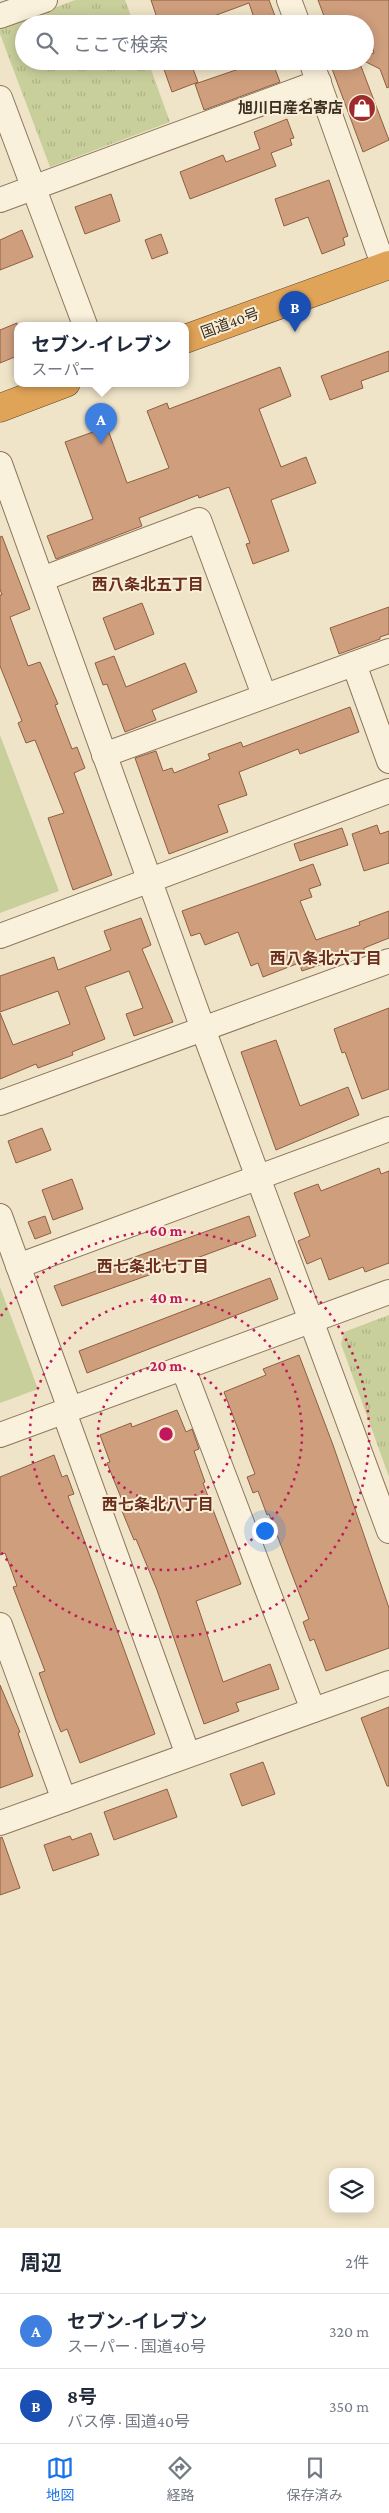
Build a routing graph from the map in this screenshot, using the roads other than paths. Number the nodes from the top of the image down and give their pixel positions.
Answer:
1 (45, 0) edge
2 (289, 0) edge
3 (295, 15) edge
4 (0, 16) edge
5 (315, 72) edge
6 (0, 98) edge
7 (34, 188) junction
8 (0, 200) edge
9 (387, 266) edge
10 (84, 322) edge
11 (189, 339) edge
12 (55, 387) edge
13 (0, 408) edge
14 (0, 464) edge
15 (42, 579) junction
16 (389, 651) edge
17 (354, 664) junction
18 (264, 696) junction
19 (104, 754) junction
20 (389, 761) edge
21 (389, 791) edge
22 (151, 882) junction
23 (0, 936) edge
24 (389, 961) edge
25 (203, 1029) junction
26 (0, 1103) edge
27 (389, 1129) edge
28 (258, 1177) junction
29 (0, 1216) edge
30 (18, 1266) junction
31 (389, 1292) edge
32 (313, 1320) junction
33 (183, 1368) junction
34 (67, 1411) junction
35 (0, 1435) edge
36 (389, 1531) edge
37 (0, 1627) edge
38 (389, 1683) edge
39 (313, 1710) junction
40 (188, 1755) junction
41 (64, 1800) junction
42 (0, 1823) edge

1 - 4 street
2 - 3 street
5 - 7 street
5 - 9 street
6 - 7 street
7 - 8 street
7 - 10 street
9 - 11 highway, 国道40号
12 - 13 highway
14 - 15 street
15 - 18 street
15 - 19 street
16 - 17 street
17 - 18 street
17 - 20 street
18 - 19 street
19 - 22 street
21 - 22 street
22 - 23 street
22 - 25 street
24 - 25 street
25 - 26 street
25 - 28 street
27 - 28 street
28 - 30 street
28 - 32 street
29 - 30 street
30 - 34 street
31 - 32 street
32 - 33 street
32 - 36 street
33 - 34 street
33 - 39 street
34 - 35 street
34 - 40 street
37 - 41 street
38 - 39 street
39 - 40 street
40 - 41 street
41 - 42 street

